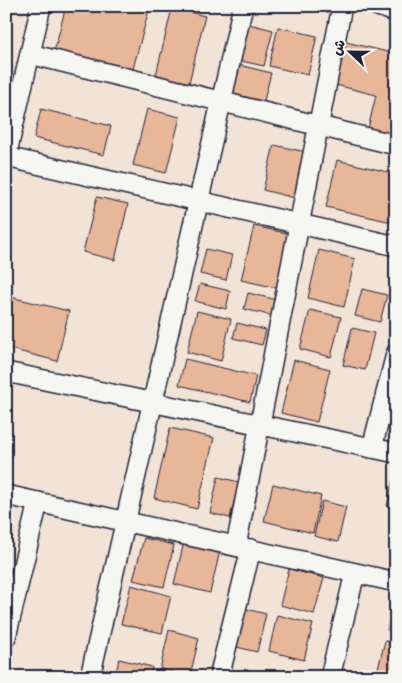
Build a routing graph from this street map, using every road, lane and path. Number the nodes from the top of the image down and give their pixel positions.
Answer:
1 (40, 6) edge
2 (243, 6) edge
3 (342, 6) edge
4 (30, 54) junction
5 (221, 102) junction
6 (318, 127) junction
7 (396, 146) edge
8 (6, 157) edge
9 (199, 200) junction
10 (299, 223) junction
11 (396, 246) edge
12 (396, 354) edge
13 (6, 372) edge
14 (152, 402) junction
15 (260, 425) junction
16 (372, 448) junction
17 (396, 453) edge
18 (6, 495) edge
19 (38, 502) junction
20 (125, 521) junction
21 (243, 548) junction
22 (355, 573) junction
23 (396, 582) edge
24 (6, 637) edge
25 (90, 677) edge
26 (219, 677) edge
27 (330, 677) edge

1 - 4 street
2 - 5 street
3 - 6 street
4 - 5 street
4 - 8 street
5 - 6 street
5 - 9 street
6 - 7 street
6 - 10 street
8 - 9 street
9 - 10 street
9 - 14 street
10 - 11 street
10 - 15 street
12 - 16 street
13 - 14 street
14 - 15 street
14 - 20 street
15 - 16 street
15 - 21 street
16 - 17 street
18 - 19 street
19 - 20 street
19 - 24 street
20 - 21 street
20 - 25 street
21 - 22 street
21 - 26 street
22 - 23 street
22 - 27 street

